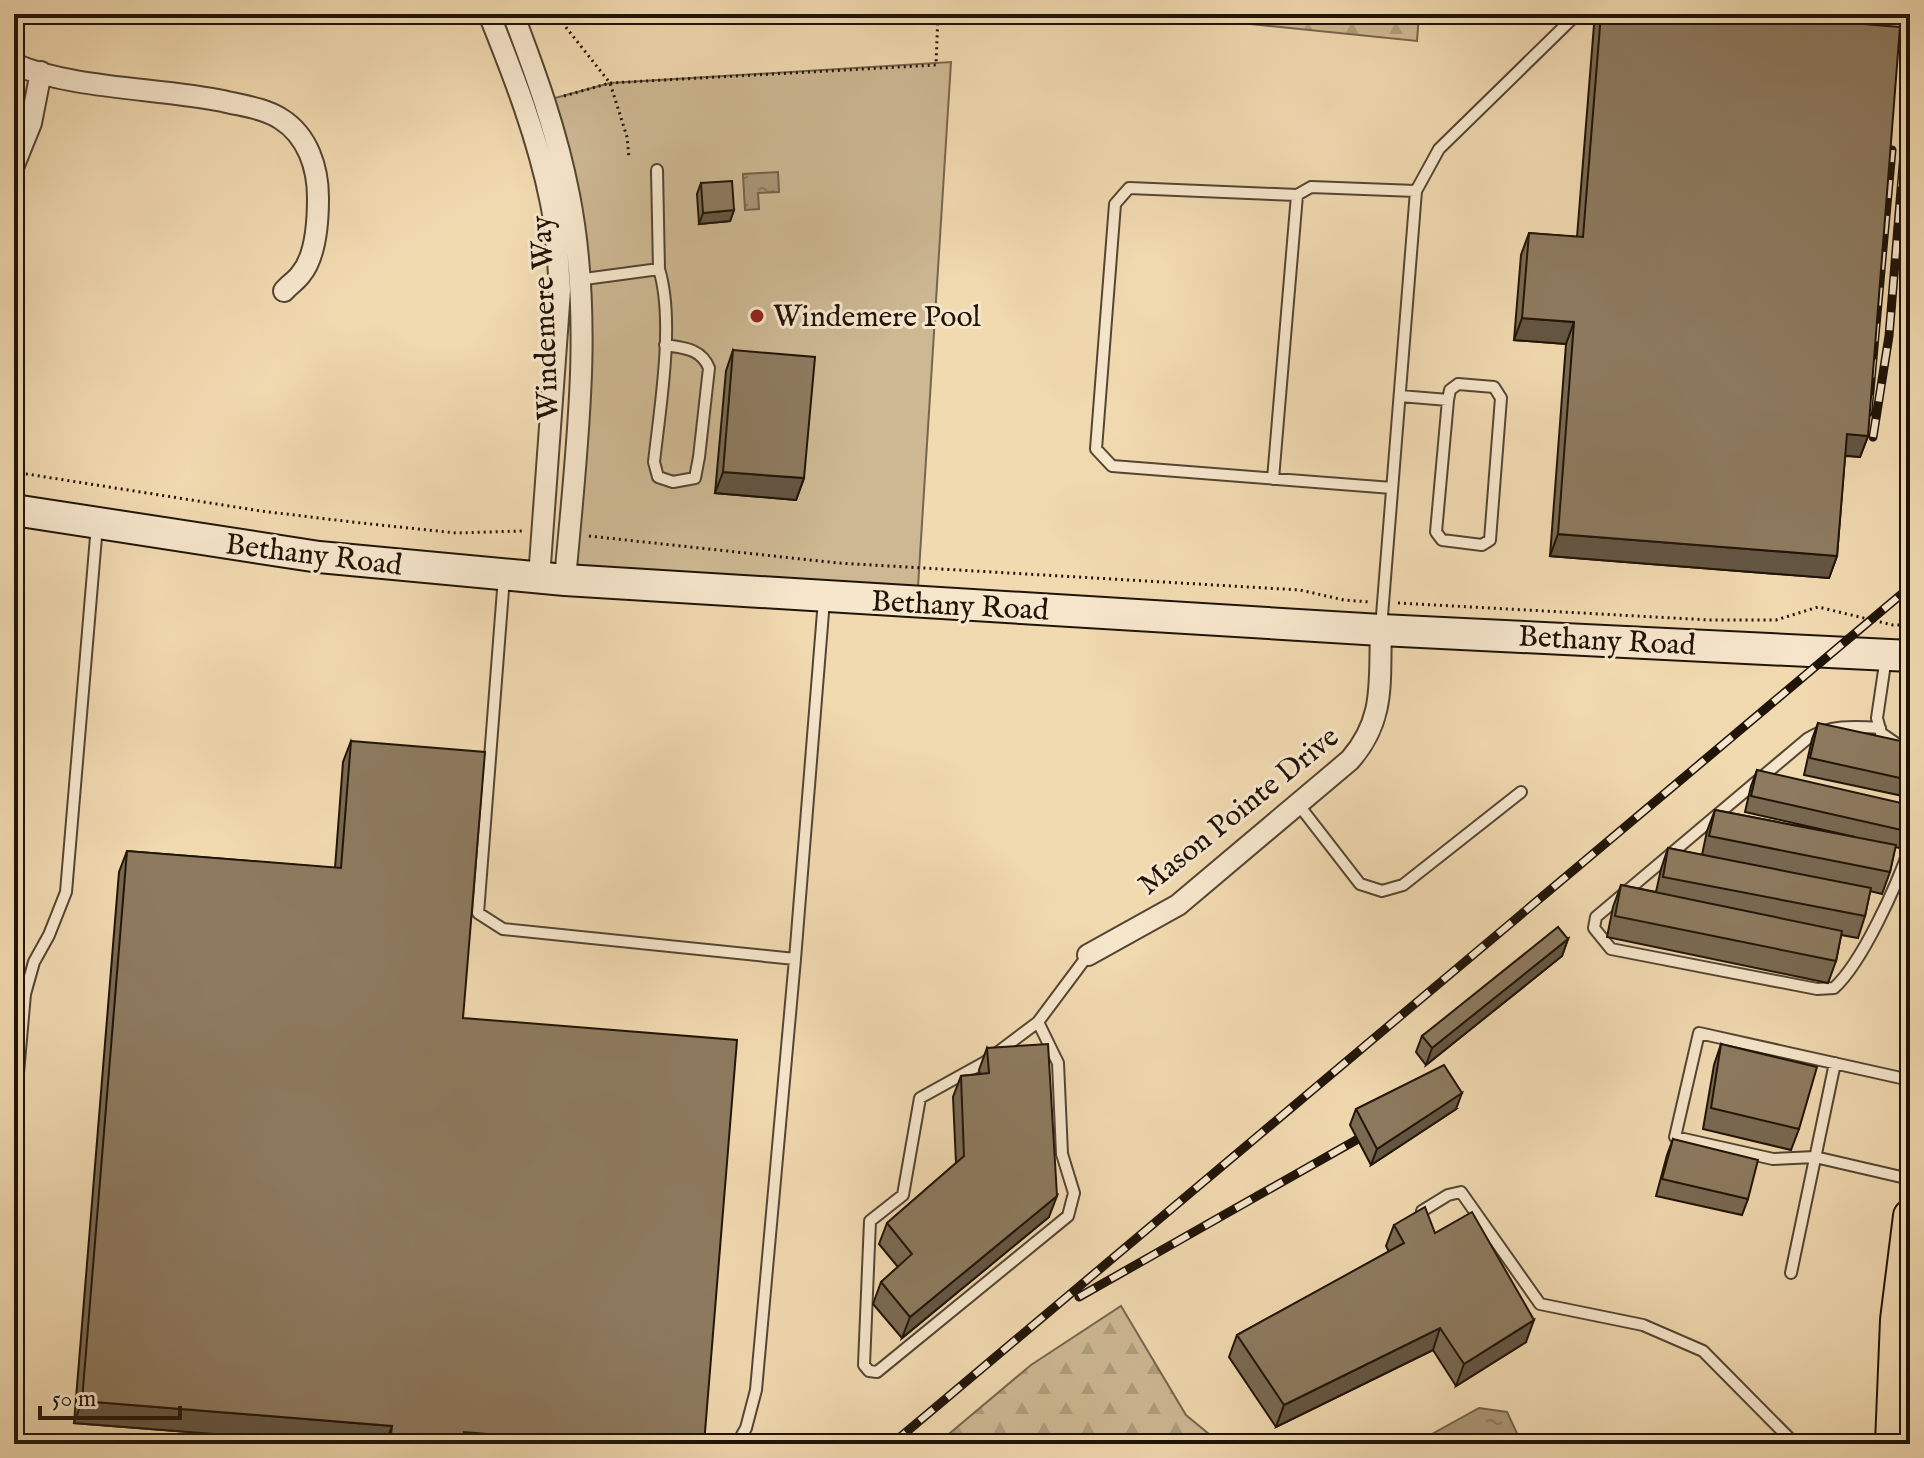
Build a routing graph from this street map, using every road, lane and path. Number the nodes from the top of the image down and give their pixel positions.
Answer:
1 (489, 14) edge
2 (513, 14) edge
3 (540, 14) edge
4 (938, 14) edge
5 (1577, 14) edge
6 (14, 64) edge
7 (41, 72) junction
8 (610, 83) junction
9 (544, 101) junction
10 (629, 158) dead end
11 (14, 165) edge
12 (657, 170) dead end
13 (1416, 191) junction
14 (1297, 195) junction
15 (659, 269) junction
16 (569, 280) junction
17 (284, 291) dead end
18 (665, 345) junction
19 (1400, 396) junction
20 (1448, 400) junction
21 (14, 472) edge
22 (1273, 479) junction
23 (1392, 488) junction
24 (14, 510) edge
25 (97, 523) junction
26 (531, 532) dead end
27 (578, 535) dead end
28 (504, 575) junction
29 (552, 579) junction
30 (824, 597) junction
31 (1382, 616) junction
32 (1910, 625) edge
33 (1898, 656) edge
34 (1880, 728) junction
35 (1910, 753) edge
36 (1521, 792) dead end
37 (1298, 804) junction
38 (1910, 847) edge
39 (1088, 955) joint
40 (795, 959) junction
41 (1038, 1022) junction
42 (1835, 1063) junction
43 (1910, 1080) edge
44 (14, 1118) edge
45 (1815, 1157) junction
46 (1910, 1179) edge
47 (1422, 1211) edge
48 (1910, 1216) edge
49 (1791, 1273) dead end
50 (737, 1444) edge
51 (1795, 1444) edge
52 (1892, 1444) edge

1 - 16 street, Windemere Way
2 - 9 street, Windemere Way
3 - 8 path
4 - 8 path
5 - 13 lane
6 - 7 street
7 - 11 street
7 - 17 street
8 - 9 path
8 - 10 path
9 - 16 street, Windemere Way
12 - 15 lane
13 - 14 lane
13 - 19 lane
14 - 22 lane
14 - 22 lane
15 - 16 lane
15 - 18 lane
16 - 29 street, Windemere Way
18 - 18 lane
19 - 20 lane
19 - 23 lane
20 - 20 lane
21 - 26 path
22 - 23 lane
23 - 31 lane
24 - 25 main road, Bethany Road
25 - 28 main road, Bethany Road
25 - 44 lane
27 - 31 path
28 - 29 main road, Bethany Road
28 - 40 lane
29 - 30 main road, Bethany Road
30 - 31 main road, Bethany Road
30 - 40 lane
31 - 32 path
31 - 33 main road, Bethany Road
31 - 37 street, Mason Pointe Drive
33 - 34 lane
34 - 35 lane
34 - 38 lane
36 - 37 lane
37 - 39 street, Mason Pointe Drive
39 - 41 lane
40 - 50 lane
41 - 41 lane
42 - 43 lane
42 - 45 lane
42 - 45 lane
45 - 46 lane
45 - 49 lane
47 - 51 lane
48 - 52 main road

